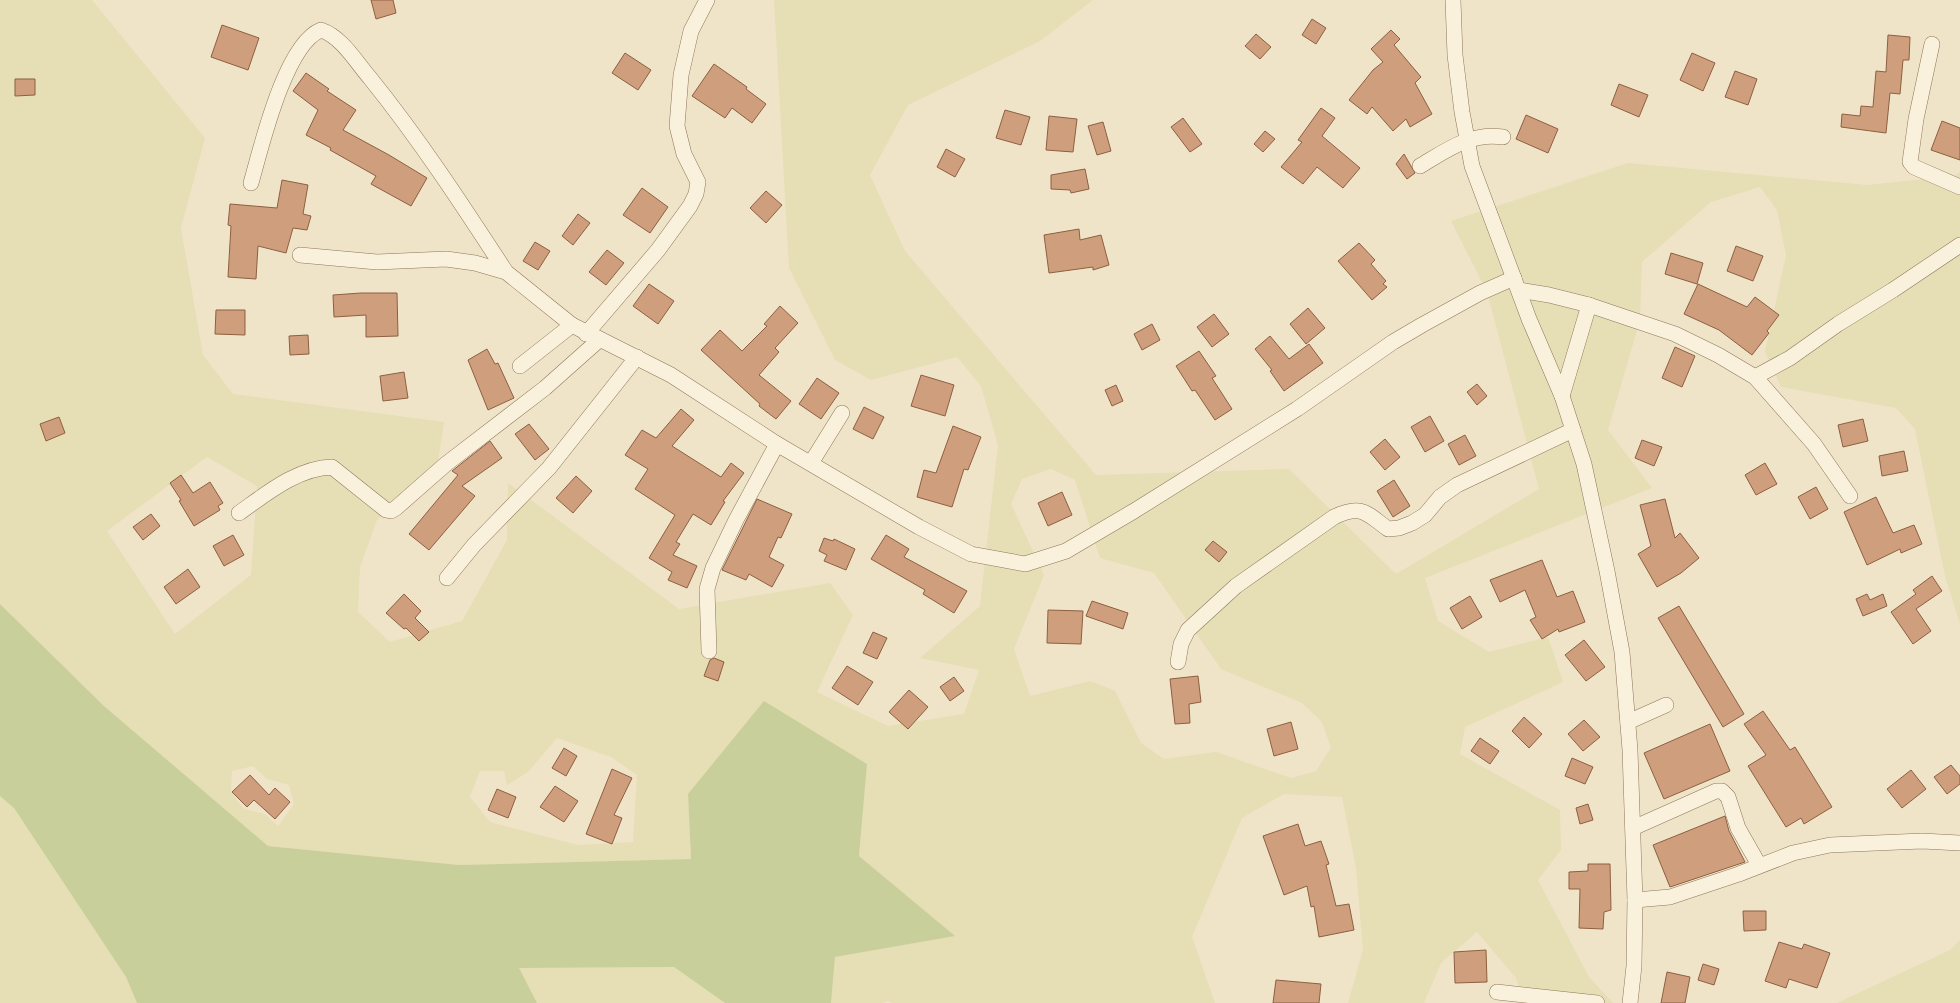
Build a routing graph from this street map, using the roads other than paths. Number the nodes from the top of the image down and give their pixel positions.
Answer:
1 (707, 0) edge
2 (1453, 0) edge
3 (1932, 44) dead end
4 (1503, 137) dead end
5 (1467, 140) junction
6 (1420, 166) dead end
7 (251, 183) dead end
8 (1960, 187) edge
9 (1960, 245) edge
10 (300, 255) dead end
11 (506, 272) junction
12 (1516, 284) junction
13 (1589, 305) junction
14 (572, 326) junction
15 (592, 337) junction
16 (637, 357) junction
17 (520, 366) dead end
18 (1755, 377) junction
19 (1562, 396) junction
20 (842, 413) dead end
21 (1573, 430) junction
22 (777, 444) junction
23 (811, 464) junction
24 (1850, 496) dead end
25 (239, 513) dead end
26 (446, 578) dead end
27 (709, 651) dead end
28 (1178, 662) dead end
29 (1666, 705) dead end
30 (1628, 722) junction
31 (1633, 828) junction
32 (1960, 843) edge
33 (1760, 865) junction
34 (1635, 900) junction
35 (1497, 992) dead end
36 (1597, 1003) edge
37 (1630, 1003) edge

1 - 15 street
2 - 5 street
3 - 8 street
4 - 5 street
5 - 6 street
5 - 12 street
7 - 11 street
9 - 18 street
10 - 11 street
11 - 14 street
12 - 13 street
12 - 19 street
12 - 23 street
13 - 18 street
13 - 19 street
14 - 15 street
14 - 17 street
15 - 16 street
15 - 25 street
16 - 22 street
16 - 26 street
18 - 24 street
19 - 21 street
20 - 23 street
21 - 28 street
21 - 30 street
22 - 23 street
22 - 27 street
29 - 30 street
30 - 31 street
31 - 33 street
31 - 34 street
32 - 33 street
33 - 34 street
34 - 37 street
35 - 36 street

